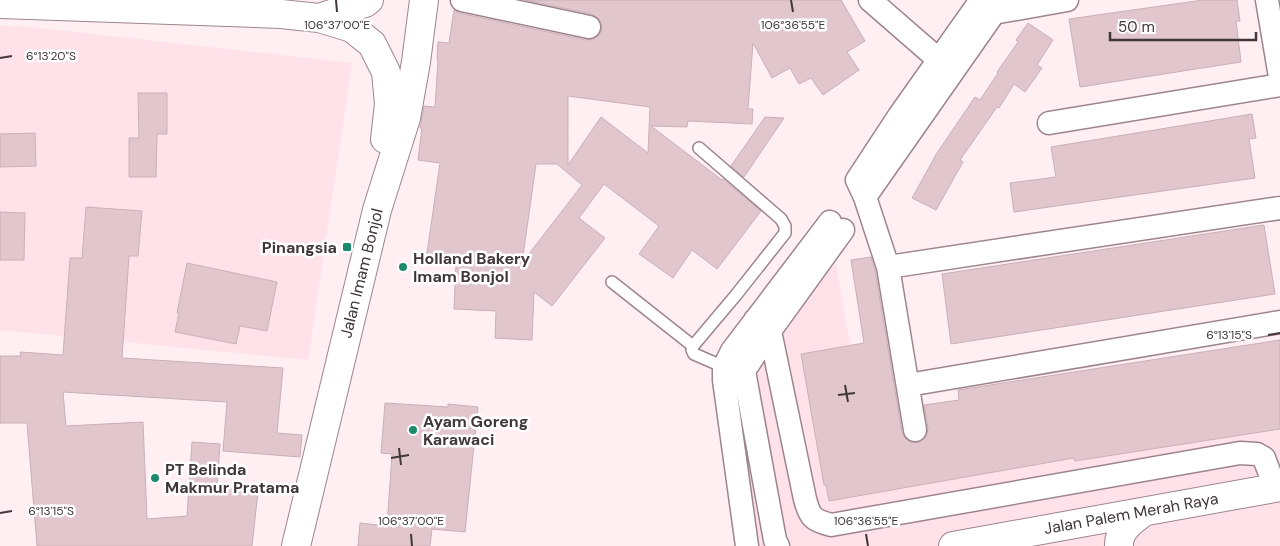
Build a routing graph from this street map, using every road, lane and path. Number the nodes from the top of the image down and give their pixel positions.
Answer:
1 (369, 0) edge
2 (424, 0) edge
3 (462, 0) edge
4 (870, 0) edge
5 (1067, 0) edge
6 (1267, 0) edge
7 (0, 4) edge
8 (989, 5) edge
9 (319, 18) junction
10 (589, 27) dead end
11 (939, 60) junction
12 (1280, 77) edge
13 (1280, 85) edge
14 (906, 122) junction
15 (1049, 123) dead end
16 (699, 148) dead end
17 (1280, 208) edge
18 (376, 210) junction
19 (836, 226) dead end
20 (888, 267) junction
21 (612, 282) dead end
22 (1280, 322) edge
23 (763, 325) junction
24 (693, 346) junction
25 (724, 367) junction
26 (908, 385) junction
27 (915, 430) dead end
28 (1277, 487) edge
29 (1144, 512) junction
30 (1046, 528) junction
31 (296, 546) edge
32 (747, 546) edge
33 (778, 546) edge
34 (953, 546) edge
35 (1072, 546) edge
36 (1119, 546) edge

1 - 9 main road
2 - 18 main road, Jalan Imam Bonjol
3 - 10 street
4 - 11 street
5 - 8 street
6 - 12 street
7 - 9 main road
8 - 11 street
8 - 14 street
9 - 18 main road
11 - 14 street
13 - 15 street
14 - 20 street
16 - 24 lane
17 - 20 street
18 - 31 main road, Jalan Imam Bonjol
19 - 23 street
20 - 26 street
21 - 24 lane
22 - 26 street
23 - 25 street
23 - 28 street
23 - 33 street
24 - 25 lane
25 - 32 street
26 - 27 street
28 - 29 main road, Jalan Palem Merah Raya
29 - 30 main road, Jalan Palem Merah Raya
29 - 36 main road
30 - 34 main road, Jalan Palem Merah Raya
30 - 35 main road

